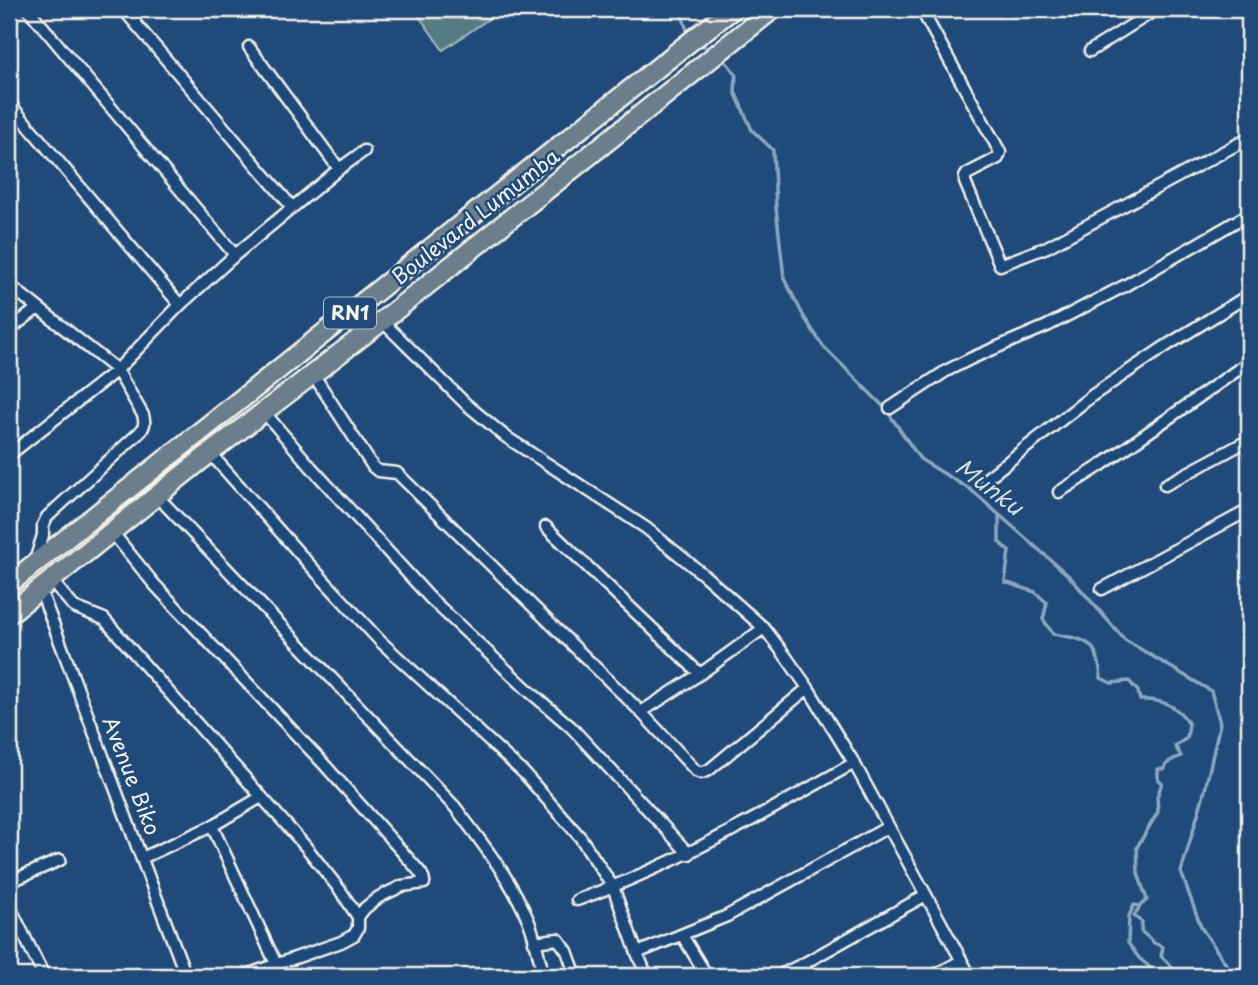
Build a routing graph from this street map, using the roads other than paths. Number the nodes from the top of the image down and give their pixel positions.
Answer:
1 (28, 9) edge
2 (124, 9) edge
3 (733, 9) edge
4 (773, 9) edge
5 (921, 9) edge
6 (1157, 9) edge
7 (249, 47) dead end
8 (1090, 51) dead end
9 (9, 103) edge
10 (1249, 138) edge
11 (364, 151) dead end
12 (339, 169) junction
13 (292, 207) junction
14 (1249, 214) edge
15 (235, 255) junction
16 (9, 285) edge
17 (1249, 295) edge
18 (180, 305) junction
19 (38, 308) junction
20 (382, 321) junction
21 (9, 330) edge
22 (1249, 362) edge
23 (117, 370) junction
24 (313, 374) junction
25 (890, 408) dead end
26 (264, 412) junction
27 (1249, 440) edge
28 (210, 453) junction
29 (9, 454) edge
30 (986, 479) dead end
31 (1165, 485) dead end
32 (1059, 492) dead end
33 (156, 496) junction
34 (1248, 514) edge
35 (546, 527) dead end
36 (113, 532) junction
37 (35, 563) junction
38 (9, 584) edge
39 (46, 585) junction
40 (1102, 589) dead end
41 (9, 614) edge
42 (764, 628) junction
43 (699, 674) junction
44 (808, 688) junction
45 (641, 712) junction
46 (854, 763) junction
47 (261, 797) junction
48 (212, 825) junction
49 (888, 827) junction
50 (689, 854) junction
51 (142, 858) junction
52 (60, 860) dead end
53 (9, 882) edge
54 (613, 887) junction
55 (926, 895) junction
56 (577, 900) dead end
57 (9, 905) edge
58 (358, 917) junction
59 (682, 935) junction
60 (534, 942) junction
61 (637, 953) junction
62 (961, 961) junction
63 (276, 964) junction
64 (803, 964) junction
65 (44, 976) edge
66 (186, 976) edge
67 (243, 976) edge
68 (527, 976) edge
69 (576, 976) edge
70 (647, 976) edge
71 (707, 976) edge
72 (778, 976) edge
73 (810, 976) edge
74 (933, 976) edge
75 (970, 976) edge

1 - 15 street
2 - 13 street
3 - 37 highway, Boulevard Lumumba / RN1
4 - 20 highway, Boulevard Lumumba / RN1
5 - 10 street
6 - 8 street
7 - 12 street
9 - 18 street
11 - 12 street
12 - 13 street
13 - 15 street
14 - 25 street
15 - 18 street
16 - 19 street
17 - 30 street
18 - 23 street
19 - 21 street
19 - 23 street
20 - 24 highway, Boulevard Lumumba / RN1
20 - 42 street
22 - 32 street
23 - 29 street
23 - 37 street
24 - 26 highway, Boulevard Lumumba / RN1
24 - 45 street
26 - 28 highway, Boulevard Lumumba / RN1
26 - 50 street
27 - 31 street
28 - 33 highway, Boulevard Lumumba / RN1
28 - 54 street
33 - 36 highway, Boulevard Lumumba / RN1
33 - 60 street
34 - 40 street
35 - 43 street
36 - 39 highway, Boulevard Lumumba / RN1
36 - 58 street
37 - 38 highway, Boulevard Lumumba / RN1
39 - 41 highway, Boulevard Lumumba / RN1
39 - 47 street
39 - 51 street, Avenue Biko
42 - 43 street
42 - 44 street
43 - 45 street
44 - 45 street
44 - 46 street
46 - 49 street
46 - 50 street
47 - 48 street
47 - 58 street
48 - 51 street
48 - 63 street
49 - 55 street
49 - 59 street
50 - 54 street
51 - 66 street, Avenue Biko
52 - 53 street
54 - 56 street
54 - 61 street
55 - 62 street
55 - 64 street
57 - 65 street
58 - 63 street
59 - 61 street
59 - 71 street
60 - 68 street
60 - 69 street
61 - 70 street
62 - 74 street
62 - 75 street
63 - 67 street
64 - 72 street
64 - 73 street

